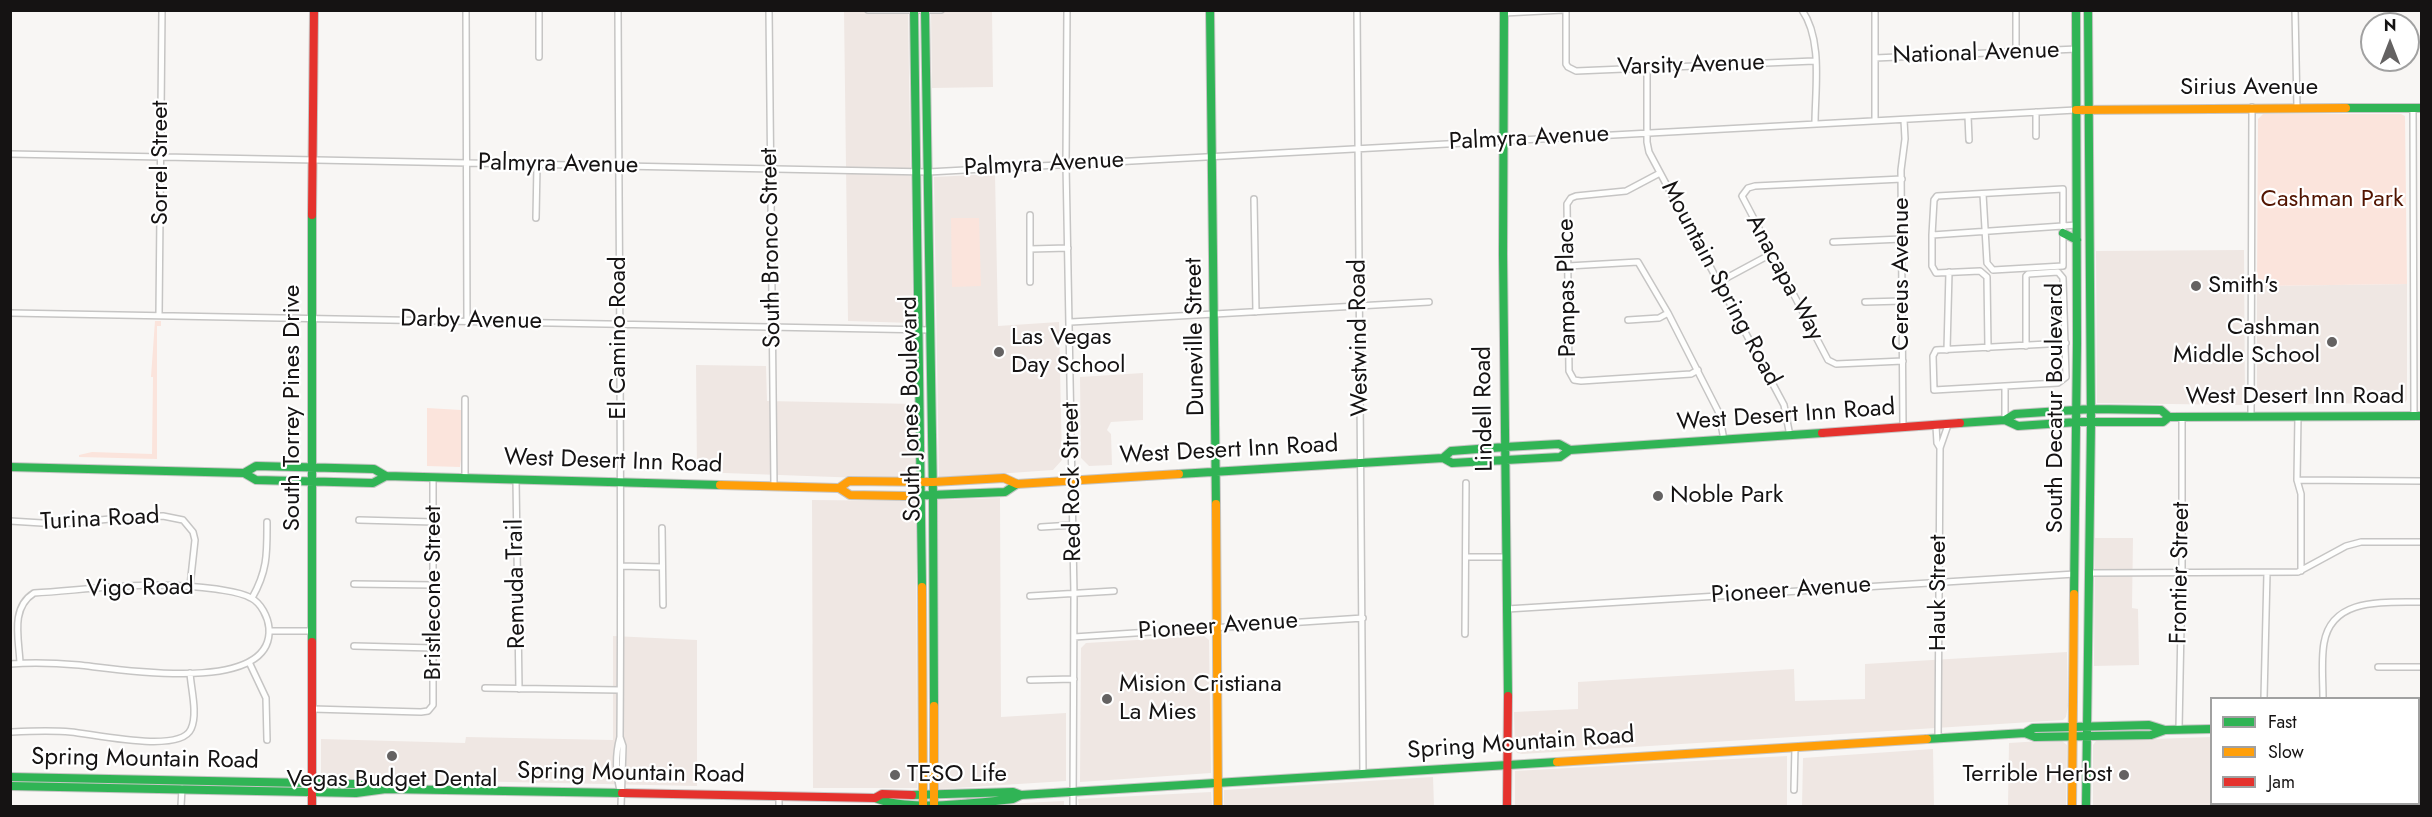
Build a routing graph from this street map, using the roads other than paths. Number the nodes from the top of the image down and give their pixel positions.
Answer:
1 (162, 10) edge
2 (314, 10) edge
3 (466, 10) edge
4 (539, 10) edge
5 (618, 10) edge
6 (769, 10) edge
7 (868, 10) edge
8 (941, 10) edge
9 (1067, 10) edge
10 (1210, 10) edge
11 (1357, 10) edge
12 (1564, 10) edge
13 (1802, 10) edge
14 (1875, 10) edge
15 (2016, 10) edge
16 (2076, 10) edge
17 (2088, 10) edge
18 (2295, 10) edge
19 (914, 11) edge
20 (925, 11) edge
21 (1504, 12) edge
22 (2077, 49) junction
23 (2016, 52) junction
24 (539, 57) dead end
25 (1875, 58) junction
26 (1815, 61) junction
27 (1647, 68) junction
28 (2252, 107) junction
29 (2297, 107) junction
30 (2417, 108) edge
31 (2089, 109) junction
32 (2076, 110) junction
33 (2036, 112) junction
34 (1968, 116) junction
35 (1904, 120) junction
36 (1875, 121) junction
37 (1815, 124) junction
38 (1647, 133) junction
39 (2036, 136) dead end
40 (1969, 140) dead end
41 (1505, 141) junction
42 (1358, 147) junction
43 (10, 154) edge
44 (1213, 156) junction
45 (161, 157) junction
46 (314, 161) junction
47 (467, 164) junction
48 (1066, 164) junction
49 (537, 165) junction
50 (619, 166) junction
51 (771, 170) junction
52 (916, 170) junction
53 (928, 172) junction
54 (1660, 173) junction
55 (1902, 179) junction
56 (1983, 194) junction
57 (1254, 199) dead end
58 (1029, 215) dead end
59 (536, 218) dead end
60 (2077, 225) junction
61 (2061, 229) junction
62 (1986, 232) junction
63 (1932, 235) junction
64 (1902, 239) junction
65 (2077, 240) junction
66 (1833, 242) dead end
67 (1030, 249) junction
68 (1068, 249) junction
69 (1771, 254) junction
70 (2090, 260) junction
71 (1568, 266) junction
72 (1949, 272) junction
73 (2077, 276) junction
74 (1030, 282) dead end
75 (1719, 282) junction
76 (1903, 301) junction
77 (1429, 302) dead end
78 (1865, 302) dead end
79 (1360, 304) junction
80 (1256, 312) junction
81 (10, 313) edge
82 (1668, 313) junction
83 (159, 315) junction
84 (1215, 315) junction
85 (313, 318) junction
86 (1628, 320) dead end
87 (467, 321) junction
88 (1071, 322) junction
89 (2090, 322) junction
90 (620, 324) junction
91 (774, 328) junction
92 (919, 329) junction
93 (931, 330) junction
94 (2066, 343) junction
95 (2026, 346) junction
96 (1988, 348) junction
97 (1947, 350) junction
98 (1903, 361) junction
99 (1698, 370) junction
100 (2005, 386) junction
101 (465, 399) dead end
102 (2091, 409) junction
103 (2077, 410) junction
104 (2251, 416) junction
105 (2298, 416) junction
106 (2418, 416) edge
107 (2169, 417) junction
108 (2182, 417) junction
109 (2005, 420) junction
110 (2077, 422) junction
111 (2091, 422) junction
112 (1948, 425) junction
113 (1936, 426) junction
114 (1903, 428) junction
115 (1790, 436) junction
116 (1724, 440) junction
117 (1505, 447) junction
118 (1940, 448) junction
119 (1570, 450) junction
120 (1443, 458) junction
121 (1506, 460) junction
122 (1361, 463) junction
123 (10, 467) edge
124 (311, 468) junction
125 (1216, 471) junction
126 (244, 472) junction
127 (386, 476) junction
128 (433, 477) junction
129 (465, 477) junction
130 (516, 479) junction
131 (1072, 480) junction
132 (2297, 480) junction
133 (2421, 480) edge
134 (311, 481) junction
135 (619, 482) junction
136 (922, 482) junction
137 (933, 482) junction
138 (1466, 483) dead end
139 (1017, 484) junction
140 (774, 486) junction
141 (839, 488) junction
142 (922, 496) junction
143 (933, 496) junction
144 (359, 520) dead end
145 (10, 521) edge
146 (267, 522) dead end
147 (434, 522) junction
148 (1073, 525) junction
149 (1041, 527) dead end
150 (662, 528) dead end
151 (2421, 542) edge
152 (1466, 557) junction
153 (1507, 557) junction
154 (621, 566) junction
155 (662, 567) junction
156 (2301, 571) junction
157 (2089, 573) junction
158 (2267, 573) junction
159 (2075, 574) junction
160 (2182, 574) junction
161 (1939, 582) junction
162 (354, 584) dead end
163 (434, 585) junction
164 (190, 586) junction
165 (1114, 591) dead end
166 (1074, 594) junction
167 (1030, 596) dead end
168 (252, 598) junction
169 (2421, 602) edge
170 (663, 605) dead end
171 (1507, 609) junction
172 (1363, 618) junction
173 (1216, 627) junction
174 (269, 630) junction
175 (312, 632) junction
176 (1465, 634) dead end
177 (1074, 637) junction
178 (934, 639) junction
179 (923, 643) junction
180 (354, 646) dead end
181 (434, 648) junction
182 (249, 662) junction
183 (20, 663) junction
184 (10, 664) edge
185 (2378, 667) dead end
186 (2421, 667) edge
187 (190, 673) junction
188 (1074, 679) junction
189 (1030, 680) dead end
190 (485, 688) dead end
191 (519, 689) junction
192 (620, 690) junction
193 (2264, 697) edge
194 (2323, 697) edge
195 (312, 709) junction
196 (2073, 726) junction
197 (2087, 726) junction
198 (2179, 729) junction
199 (2210, 729) edge
200 (2165, 730) junction
201 (10, 732) edge
202 (2025, 733) junction
203 (2073, 735) junction
204 (2087, 735) junction
205 (1938, 739) junction
206 (267, 740) dead end
207 (1795, 747) junction
208 (1507, 765) junction
209 (1363, 774) junction
210 (10, 777) edge
211 (182, 781) junction
212 (1218, 783) junction
213 (10, 786) edge
214 (312, 788) junction
215 (182, 790) junction
216 (1794, 790) dead end
217 (1073, 792) junction
218 (621, 794) junction
219 (778, 796) junction
220 (923, 802) edge
221 (934, 802) edge
222 (182, 807) edge
223 (312, 807) edge
224 (621, 807) edge
225 (779, 807) edge
226 (1073, 807) edge
227 (1218, 807) edge
228 (1507, 807) edge
229 (2072, 807) edge
230 (2086, 807) edge

1 - 45 street, Sorrel Street
2 - 46 main road, South Torrey Pines Drive
3 - 47 street
4 - 24 street
5 - 50 street, El Camino Road
6 - 51 street, South Bronco Street
7 - 19 street
8 - 20 street
9 - 48 street, Red Rock Street
10 - 44 main road, Duneville Street
11 - 42 street, Westwind Road
12 - 21 street
12 - 27 street, Varsity Avenue
13 - 26 street
14 - 25 street
15 - 23 street
16 - 22 main road, South Decatur Boulevard
17 - 31 main road, South Decatur Boulevard
18 - 29 street
19 - 20 street
19 - 52 main road, South Jones Boulevard
20 - 53 main road, South Jones Boulevard
21 - 41 main road, Lindell Road
22 - 23 street, National Avenue
22 - 32 main road, South Decatur Boulevard
23 - 25 street, National Avenue
25 - 36 street
26 - 27 street, Varsity Avenue
26 - 37 street
27 - 38 street, Mountain Spring Road
28 - 29 main road, Sirius Avenue
28 - 31 main road, Sirius Avenue
28 - 104 street
29 - 30 main road, Sirius Avenue
30 - 106 street
31 - 32 main road, Sirius Avenue
31 - 70 main road, South Decatur Boulevard
32 - 33 street, Palmyra Avenue
32 - 60 main road, South Decatur Boulevard
33 - 34 street, Palmyra Avenue
33 - 39 street
34 - 35 street, Palmyra Avenue
34 - 40 street
35 - 36 street, Palmyra Avenue
35 - 55 street, Cereus Avenue
36 - 37 street, Palmyra Avenue
37 - 38 street, Palmyra Avenue
38 - 41 street, Palmyra Avenue
38 - 54 street, Mountain Spring Road
41 - 42 street, Palmyra Avenue
41 - 117 main road, Lindell Road
42 - 44 street, Palmyra Avenue
42 - 79 street, Westwind Road
43 - 45 street, Palmyra Avenue
44 - 48 street, Palmyra Avenue
44 - 84 main road, Duneville Street
45 - 46 street, Palmyra Avenue
45 - 83 street, Sorrel Street
46 - 47 street, Palmyra Avenue
46 - 85 main road, South Torrey Pines Drive
47 - 49 street, Palmyra Avenue
47 - 87 street
48 - 53 street, Palmyra Avenue
48 - 68 street, Red Rock Street
49 - 50 street, Palmyra Avenue
49 - 59 street
50 - 51 street, Palmyra Avenue
50 - 90 street, El Camino Road
51 - 52 street, Palmyra Avenue
51 - 91 street, South Bronco Street
52 - 53 street, Palmyra Avenue
52 - 92 main road, South Jones Boulevard
53 - 93 main road, South Jones Boulevard
54 - 71 street, Pampas Place
54 - 75 street, Mountain Spring Road
55 - 64 street, Cereus Avenue
55 - 69 street, Anacapa Way
56 - 61 street
56 - 62 street
56 - 63 street
57 - 80 street
58 - 67 street
60 - 61 street
60 - 65 main road, South Decatur Boulevard
60 - 70 main road
61 - 62 street
61 - 62 street
61 - 65 main road
62 - 63 street
63 - 72 street
64 - 66 street
64 - 76 street, Cereus Avenue
65 - 73 main road, South Decatur Boulevard
67 - 68 street
67 - 74 street
68 - 88 street, Red Rock Street
69 - 75 street
69 - 98 street, Anacapa Way
70 - 89 main road, South Decatur Boulevard
71 - 82 street
71 - 99 street, Pampas Place
72 - 96 street
72 - 97 street
73 - 89 main road
73 - 103 main road, South Decatur Boulevard
75 - 115 street, Mountain Spring Road
76 - 78 street
76 - 98 street, Cereus Avenue
77 - 79 street
79 - 80 street
79 - 122 street, Westwind Road
80 - 84 street
81 - 83 street, Darby Avenue
82 - 86 street
82 - 99 street
83 - 85 street, Darby Avenue
84 - 88 street
84 - 125 main road, Duneville Street
85 - 87 street, Darby Avenue
85 - 124 main road, South Torrey Pines Drive
87 - 90 street, Darby Avenue
88 - 131 street, Red Rock Street
89 - 102 main road, South Decatur Boulevard
90 - 91 street, Darby Avenue
90 - 135 street, El Camino Road
91 - 92 street, Darby Avenue
91 - 140 street, South Bronco Street
92 - 93 street, Darby Avenue
92 - 136 main road, South Jones Boulevard
93 - 137 main road, South Jones Boulevard
94 - 95 street
94 - 95 street
94 - 100 street
95 - 96 street
96 - 97 street
97 - 100 street
98 - 114 street, Cereus Avenue
99 - 116 street
100 - 109 street
101 - 129 street
102 - 103 main road, West Desert Inn Road
102 - 107 main road, West Desert Inn Road
102 - 111 main road, South Decatur Boulevard
103 - 109 main road, West Desert Inn Road
103 - 110 main road, South Decatur Boulevard
104 - 105 main road, West Desert Inn Road
104 - 108 main road, West Desert Inn Road
105 - 106 main road, West Desert Inn Road
105 - 132 street
107 - 108 main road, West Desert Inn Road
107 - 111 main road, West Desert Inn Road
108 - 160 street, Frontier Street
109 - 110 main road, West Desert Inn Road
109 - 112 main road, West Desert Inn Road
110 - 111 main road, West Desert Inn Road
110 - 159 main road, South Decatur Boulevard
111 - 157 main road, South Decatur Boulevard
112 - 113 main road, West Desert Inn Road
112 - 118 street, Hauk Street
113 - 114 main road, West Desert Inn Road
113 - 118 street, Hauk Street
114 - 115 main road, West Desert Inn Road
115 - 116 main road, West Desert Inn Road
116 - 119 main road, West Desert Inn Road
117 - 119 main road, West Desert Inn Road
117 - 120 main road, West Desert Inn Road
117 - 121 main road, Lindell Road
118 - 161 street, Hauk Street
119 - 121 main road, West Desert Inn Road
120 - 121 main road, West Desert Inn Road
120 - 122 main road, West Desert Inn Road
121 - 153 main road, Lindell Road
122 - 125 main road, West Desert Inn Road
122 - 172 street, Westwind Road
123 - 126 main road, West Desert Inn Road
124 - 126 main road, West Desert Inn Road
124 - 127 main road, West Desert Inn Road
124 - 134 main road, South Torrey Pines Drive
125 - 131 main road, West Desert Inn Road
125 - 173 main road, Duneville Street
126 - 134 main road, West Desert Inn Road
127 - 128 main road, West Desert Inn Road
127 - 134 main road, West Desert Inn Road
128 - 129 main road, West Desert Inn Road
128 - 147 street, Bristlecone Street
129 - 130 main road, West Desert Inn Road
130 - 135 main road, West Desert Inn Road
130 - 191 street, Remuda Trail
131 - 139 main road, West Desert Inn Road
131 - 148 street, Red Rock Street
132 - 133 street
132 - 156 street
134 - 175 main road, South Torrey Pines Drive
135 - 140 main road, West Desert Inn Road
135 - 154 street, El Camino Road
136 - 137 main road, West Desert Inn Road
136 - 141 main road, West Desert Inn Road
136 - 142 main road, South Jones Boulevard
137 - 139 main road, West Desert Inn Road
137 - 143 main road, South Jones Boulevard
138 - 152 street
139 - 143 main road, West Desert Inn Road
140 - 141 main road, West Desert Inn Road
141 - 142 main road, West Desert Inn Road
142 - 143 main road, West Desert Inn Road
142 - 179 main road, South Jones Boulevard
143 - 178 main road, South Jones Boulevard
144 - 147 street
145 - 164 street, Turina Road
146 - 168 street
147 - 163 street, Bristlecone Street
148 - 149 street
148 - 166 street, Red Rock Street
150 - 155 street
151 - 156 street
152 - 153 street
152 - 176 street
153 - 171 main road, Lindell Road
154 - 155 street
154 - 192 street, El Camino Road
155 - 170 street
156 - 158 street
157 - 160 street
157 - 197 main road, South Decatur Boulevard
158 - 160 street
158 - 193 street
159 - 161 street, Pioneer Avenue
159 - 196 main road, South Decatur Boulevard
160 - 198 street, Frontier Street
161 - 171 street, Pioneer Avenue
161 - 205 street, Hauk Street
162 - 163 street
163 - 181 street, Bristlecone Street
164 - 168 street, Vigo Road
164 - 183 street, Vigo Road
165 - 166 street, Red Rock Street
166 - 167 street
166 - 177 street, Red Rock Street
168 - 174 street
169 - 194 street
171 - 208 main road, Lindell Road
172 - 173 street, Pioneer Avenue
172 - 209 street, Westwind Road
173 - 177 street, Pioneer Avenue
173 - 212 main road, Duneville Street
174 - 175 street
174 - 182 street
175 - 195 main road, South Torrey Pines Drive
177 - 188 street, Red Rock Street
178 - 179 main road
178 - 221 main road, South Jones Boulevard
179 - 220 main road, South Jones Boulevard
180 - 181 street
181 - 195 street, Bristlecone Street
182 - 187 street
182 - 206 street
183 - 184 street
183 - 187 street
185 - 186 street
187 - 201 street
188 - 189 street
188 - 217 street, Red Rock Street
190 - 191 street
191 - 192 street
192 - 218 street, El Camino Road
195 - 214 main road, South Torrey Pines Drive
196 - 197 main road, Spring Mountain Road
196 - 202 main road, Spring Mountain Road
196 - 203 main road, South Decatur Boulevard
197 - 200 main road, Spring Mountain Road
197 - 204 main road, South Decatur Boulevard
198 - 199 main road, Spring Mountain Road
198 - 200 main road, Spring Mountain Road
200 - 204 main road, Spring Mountain Road
202 - 203 main road, Spring Mountain Road
202 - 205 main road, Spring Mountain Road
203 - 204 main road, Spring Mountain Road
203 - 229 main road, South Decatur Boulevard
204 - 230 main road, South Decatur Boulevard
205 - 207 main road, Spring Mountain Road
207 - 208 main road, Spring Mountain Road
207 - 216 street
208 - 209 main road, Spring Mountain Road
208 - 228 main road, Lindell Road
209 - 212 main road, Spring Mountain Road
210 - 211 main road, Spring Mountain Road
211 - 214 main road, Spring Mountain Road
211 - 215 street
212 - 217 main road, Spring Mountain Road
212 - 227 main road, Duneville Street
213 - 215 main road, Spring Mountain Road
214 - 215 main road, Spring Mountain Road
214 - 218 main road, Spring Mountain Road
214 - 223 main road, South Torrey Pines Drive
215 - 222 street
217 - 221 main road, Spring Mountain Road
217 - 226 street, Red Rock Street
218 - 219 main road, Spring Mountain Road
218 - 224 street, El Camino Road
219 - 220 main road, Spring Mountain Road
219 - 225 street
220 - 221 main road, Spring Mountain Road

